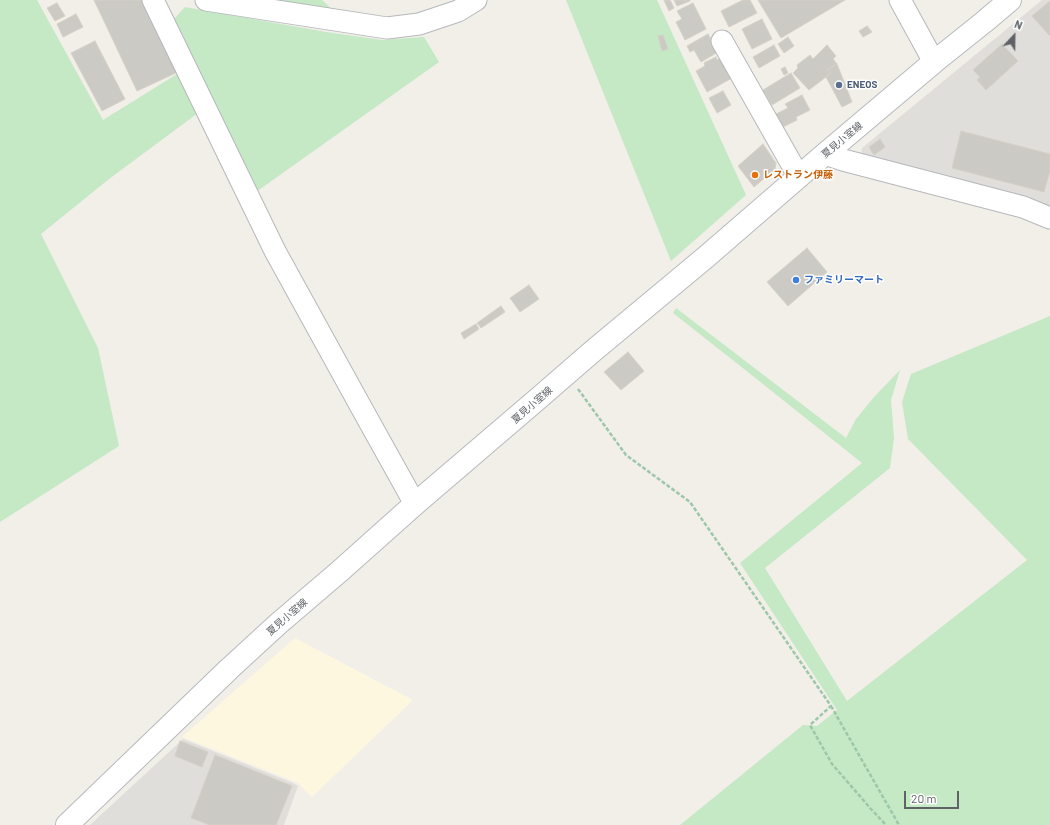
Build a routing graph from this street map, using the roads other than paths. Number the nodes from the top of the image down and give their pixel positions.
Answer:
1 (153, 0) edge
2 (206, 0) edge
3 (476, 0) edge
4 (900, 0) edge
5 (1010, 0) edge
6 (722, 41) dead end
7 (934, 62) junction
8 (825, 154) junction
9 (798, 177) junction
10 (1050, 218) edge
11 (415, 504) junction
12 (68, 825) edge

1 - 11 street
2 - 3 street
4 - 7 street
5 - 7 main road, 夏見小室線
6 - 9 street
7 - 8 main road, 夏見小室線
8 - 9 main road, 夏見小室線
8 - 10 street
9 - 11 main road, 夏見小室線
11 - 12 main road, 夏見小室線

